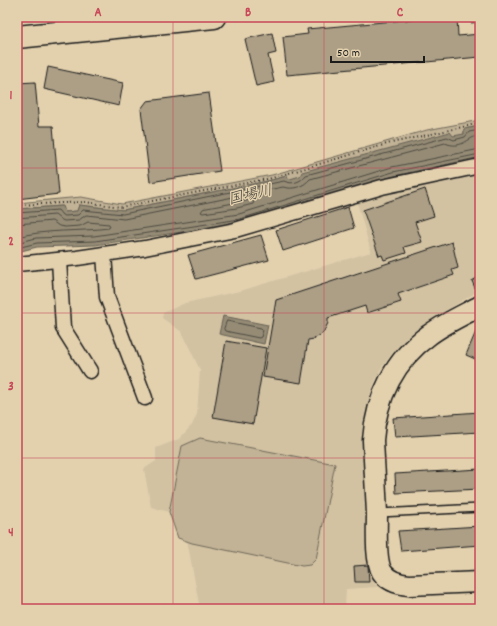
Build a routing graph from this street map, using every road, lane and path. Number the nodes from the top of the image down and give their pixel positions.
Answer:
1 (214, 17) edge
2 (160, 20) edge
3 (17, 37) edge
4 (480, 123) edge
5 (480, 166) edge
6 (17, 205) edge
7 (104, 254) junction
8 (58, 260) junction
9 (17, 264) edge
10 (480, 306) edge
11 (90, 371) dead end
12 (145, 398) dead end
13 (480, 508) edge
14 (376, 513) junction
15 (480, 582) edge

1 - 2 highway
2 - 3 highway
4 - 6 path
5 - 7 street
7 - 8 street
7 - 12 street
8 - 9 street
8 - 11 street
10 - 14 street
13 - 14 lane
14 - 15 street

